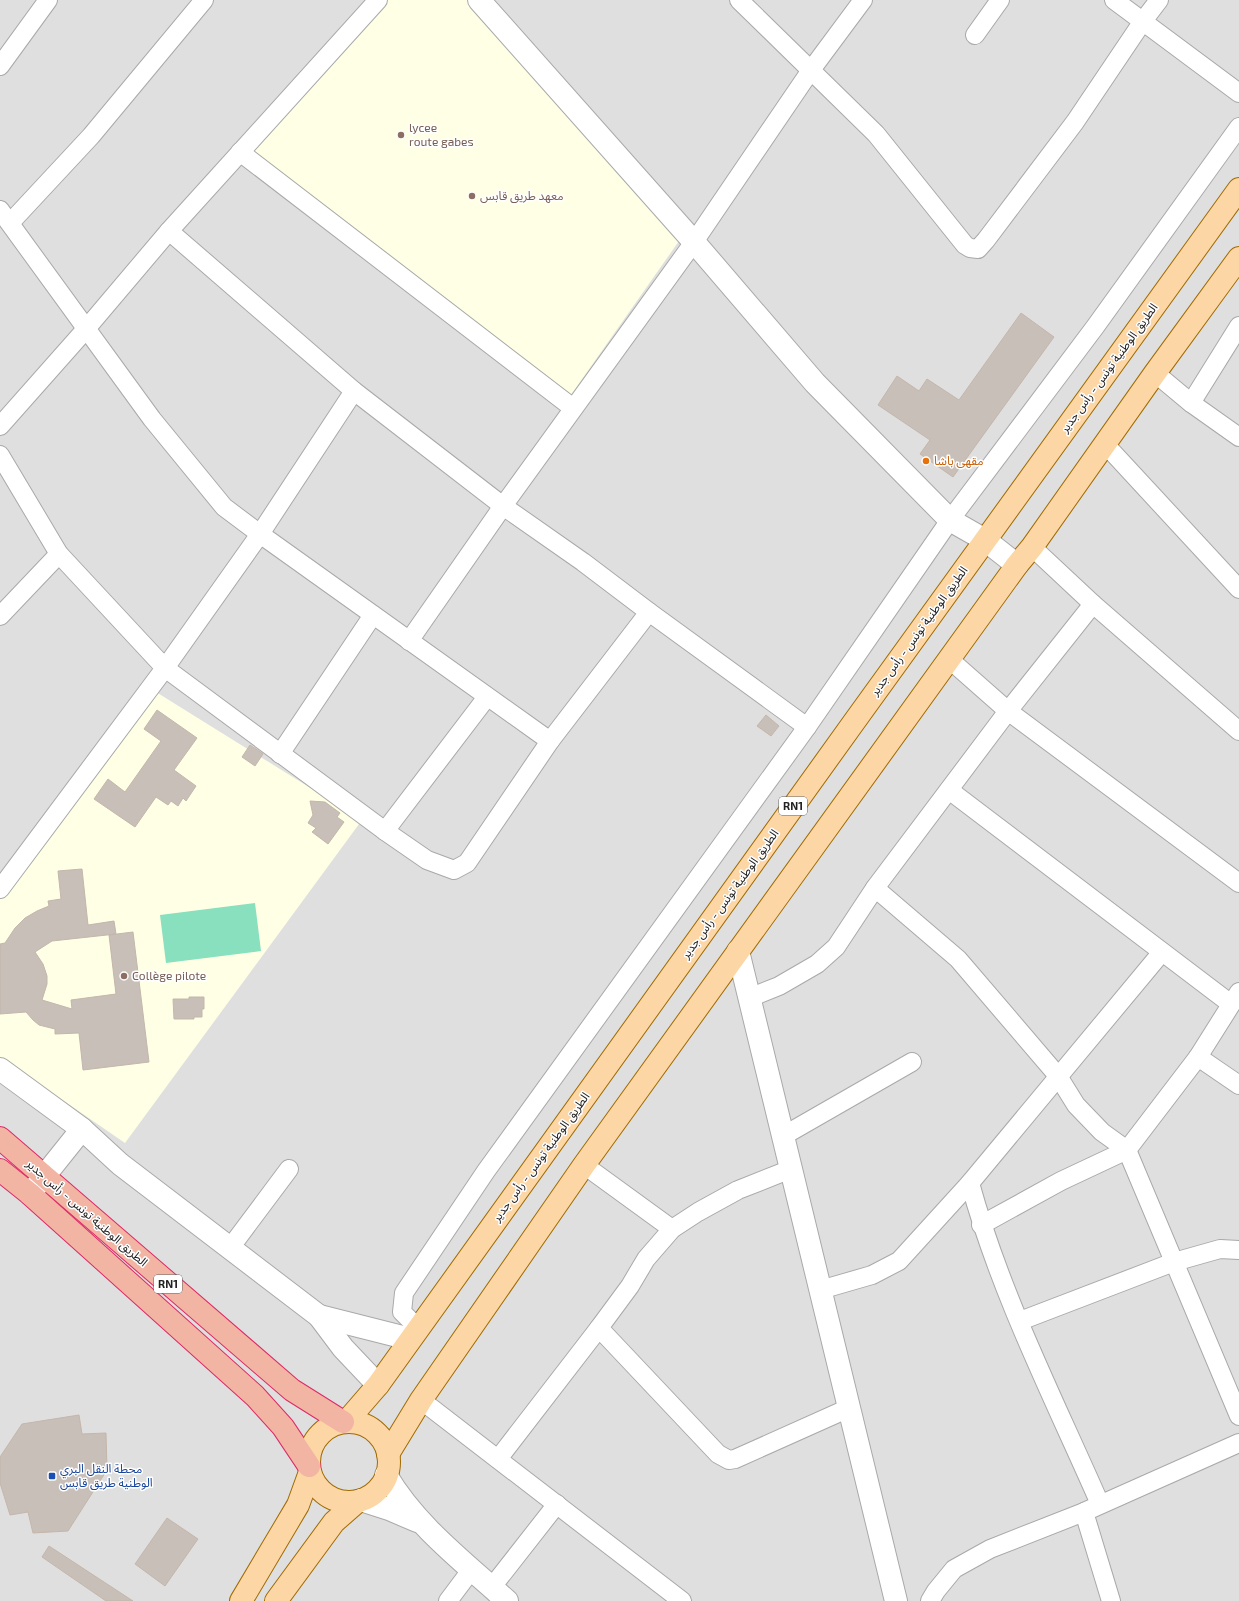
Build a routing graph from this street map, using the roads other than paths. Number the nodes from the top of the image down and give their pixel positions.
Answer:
1 (48, 0) edge
2 (204, 0) edge
3 (378, 0) edge
4 (478, 0) edge
5 (739, 0) edge
6 (863, 0) edge
7 (1000, 0) edge
8 (1114, 0) edge
9 (1160, 0) edge
10 (1143, 21) junction
11 (975, 35) dead end
12 (0, 66) edge
13 (811, 70) junction
14 (1239, 93) edge
15 (1239, 127) edge
16 (240, 152) junction
17 (1239, 189) edge
18 (5, 216) edge
19 (169, 231) junction
20 (694, 242) junction
21 (1239, 258) edge
22 (1239, 326) edge
23 (86, 329) junction
24 (1155, 373) junction
25 (354, 391) junction
26 (1191, 403) junction
27 (573, 408) junction
28 (0, 426) edge
29 (1239, 437) edge
30 (1104, 443) junction
31 (0, 455) edge
32 (503, 506) junction
33 (950, 520) junction
34 (260, 534) junction
35 (985, 540) junction
36 (1032, 547) junction
37 (59, 554) junction
38 (1017, 565) junction
39 (1239, 589) edge
40 (1093, 604) junction
41 (649, 612) junction
42 (0, 616) edge
43 (373, 616) junction
44 (409, 641) junction
45 (949, 659) junction
46 (165, 668) junction
47 (487, 697) junction
48 (1008, 711) junction
49 (807, 727) junction
50 (1239, 731) edge
51 (550, 742) junction
52 (280, 754) junction
53 (949, 790) junction
54 (385, 831) junction
55 (1239, 883) edge
56 (1, 886) edge
57 (876, 888) junction
58 (738, 951) junction
59 (1162, 952) junction
60 (749, 998) junction
61 (1235, 998) edge
62 (1198, 1057) junction
63 (912, 1062) dead end
64 (0, 1069) edge
65 (1058, 1076) junction
66 (1239, 1085) edge
67 (82, 1129) junction
68 (783, 1136) junction
69 (0, 1138) edge
70 (1127, 1150) junction
71 (584, 1164) junction
72 (289, 1169) dead end
73 (791, 1169) junction
74 (0, 1170) edge
75 (45, 1175) junction
76 (970, 1183) junction
77 (30, 1194) junction
78 (982, 1225) junction
79 (672, 1229) junction
80 (230, 1248) junction
81 (1239, 1250) edge
82 (1174, 1262) junction
83 (820, 1290) junction
84 (319, 1316) junction
85 (1020, 1322) junction
86 (599, 1328) junction
87 (414, 1334) junction
88 (378, 1385) junction
89 (421, 1400) junction
90 (849, 1408) junction
91 (1239, 1416) edge
92 (344, 1422) junction
93 (1238, 1447) edge
94 (498, 1459) junction
95 (387, 1465) junction
96 (309, 1469) junction
97 (359, 1501) junction
98 (557, 1504) junction
99 (1100, 1504) junction
100 (1084, 1512) junction
101 (420, 1522) junction
102 (472, 1569) junction
103 (499, 1594) edge
104 (241, 1601) edge
105 (276, 1601) edge
106 (448, 1601) edge
107 (682, 1601) edge
108 (896, 1601) edge
109 (930, 1601) edge
110 (1111, 1601) edge

1 - 12 street
2 - 18 street
3 - 16 street
4 - 20 street
5 - 13 street
6 - 13 street
7 - 11 street
8 - 10 street
9 - 10 street
10 - 13 street
10 - 14 street
13 - 20 street
15 - 33 street
16 - 19 street
16 - 27 street
17 - 35 main road, الطريق الوطنية تونس - رأس جدير / RN1
18 - 23 street
19 - 23 street
19 - 25 street
20 - 27 street
20 - 33 street
21 - 24 main road
22 - 26 street
23 - 28 street
23 - 34 street
24 - 26 street
24 - 30 main road
25 - 32 street
25 - 34 street
26 - 29 street
27 - 32 street
30 - 36 main road
30 - 39 street
31 - 37 street
32 - 41 street
32 - 44 street
33 - 35 street
33 - 49 street
34 - 43 street
34 - 46 street
35 - 38 street
35 - 87 main road, الطريق الوطنية تونس - رأس جدير / RN1
36 - 38 main road
36 - 40 street
37 - 42 street
37 - 46 street
38 - 45 main road
40 - 48 street
40 - 50 street
41 - 49 street
41 - 51 street
43 - 44 street
43 - 52 street
44 - 47 street
45 - 48 street
45 - 58 main road
46 - 52 street
46 - 56 street
47 - 51 street
47 - 54 street
48 - 53 street
48 - 55 street
49 - 87 street
51 - 54 street
52 - 54 street
53 - 57 street
53 - 59 street
57 - 60 street
57 - 65 street
58 - 60 street
58 - 71 main road
59 - 61 street
59 - 65 street
60 - 68 street
61 - 62 street
62 - 66 street
62 - 70 street
63 - 68 street
64 - 67 street
65 - 70 street
65 - 76 street
67 - 75 street
67 - 80 street
68 - 73 street
69 - 75 highway, الطريق الوطنية تونس - رأس جدير / RN1
70 - 78 street
70 - 82 street
71 - 79 street
71 - 89 main road
72 - 80 street
73 - 79 street
73 - 83 street
74 - 77 highway, الطريق الوطنية تونس - رأس جدير / RN1
75 - 77 street
75 - 92 highway, الطريق الوطنية تونس - رأس جدير / RN1
76 - 78 street
76 - 83 street
77 - 96 highway, الطريق الوطنية تونس - رأس جدير / RN1
78 - 85 street
79 - 86 street
80 - 84 street
81 - 82 street
82 - 85 street
82 - 91 street
83 - 90 street
84 - 87 street
84 - 88 street
85 - 99 street
86 - 90 street
86 - 94 street
87 - 88 main road, الطريق الوطنية تونس - رأس جدير / RN1
88 - 92 main road, الطريق الوطنية تونس - رأس جدير / RN1
89 - 94 street
89 - 95 main road
90 - 108 street
92 - 95 main road, RN1
92 - 96 main road, RN1
93 - 99 street
94 - 98 street
95 - 97 main road
95 - 101 street
96 - 97 main road, RN1
96 - 104 main road, RN1
97 - 101 street
97 - 105 main road
98 - 103 street
98 - 107 street
99 - 100 street
100 - 109 street
100 - 110 street
101 - 102 street
102 - 103 street
102 - 106 street

